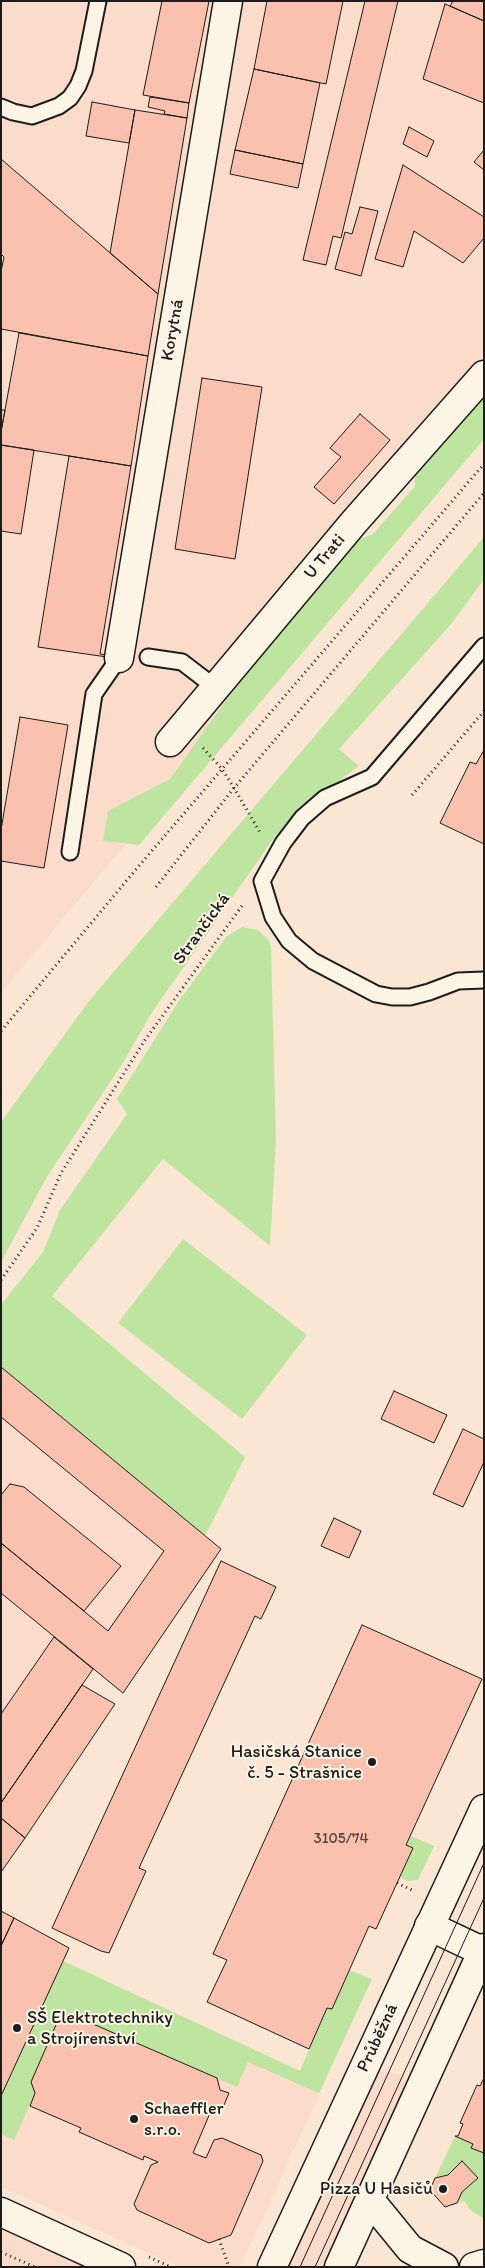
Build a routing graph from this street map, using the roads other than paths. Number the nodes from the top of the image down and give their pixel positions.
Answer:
1 (98, 1) edge
2 (228, 1) edge
3 (1, 107) edge
4 (484, 375) edge
5 (484, 646) edge
6 (148, 657) dead end
7 (119, 658) joint
8 (216, 688) junction
9 (177, 734) road end
10 (70, 852) dead end
11 (484, 980) edge
12 (484, 1809) edge
13 (429, 1926) junction
14 (483, 1950) edge
15 (370, 2200) junction
16 (1, 2212) edge
17 (484, 2264) edge
18 (121, 2267) edge
19 (272, 2267) edge
20 (339, 2267) edge
21 (444, 2267) edge
22 (474, 2267) edge

1 - 3 lane
2 - 7 street, Korytná
4 - 8 street, U Trati
5 - 11 lane
6 - 8 lane
7 - 10 lane
8 - 9 street, U Trati
12 - 13 street, Průběžná
13 - 14 street
13 - 19 street, Průběžná
14 - 15 street
15 - 20 street
15 - 21 street
16 - 18 street
17 - 22 street

